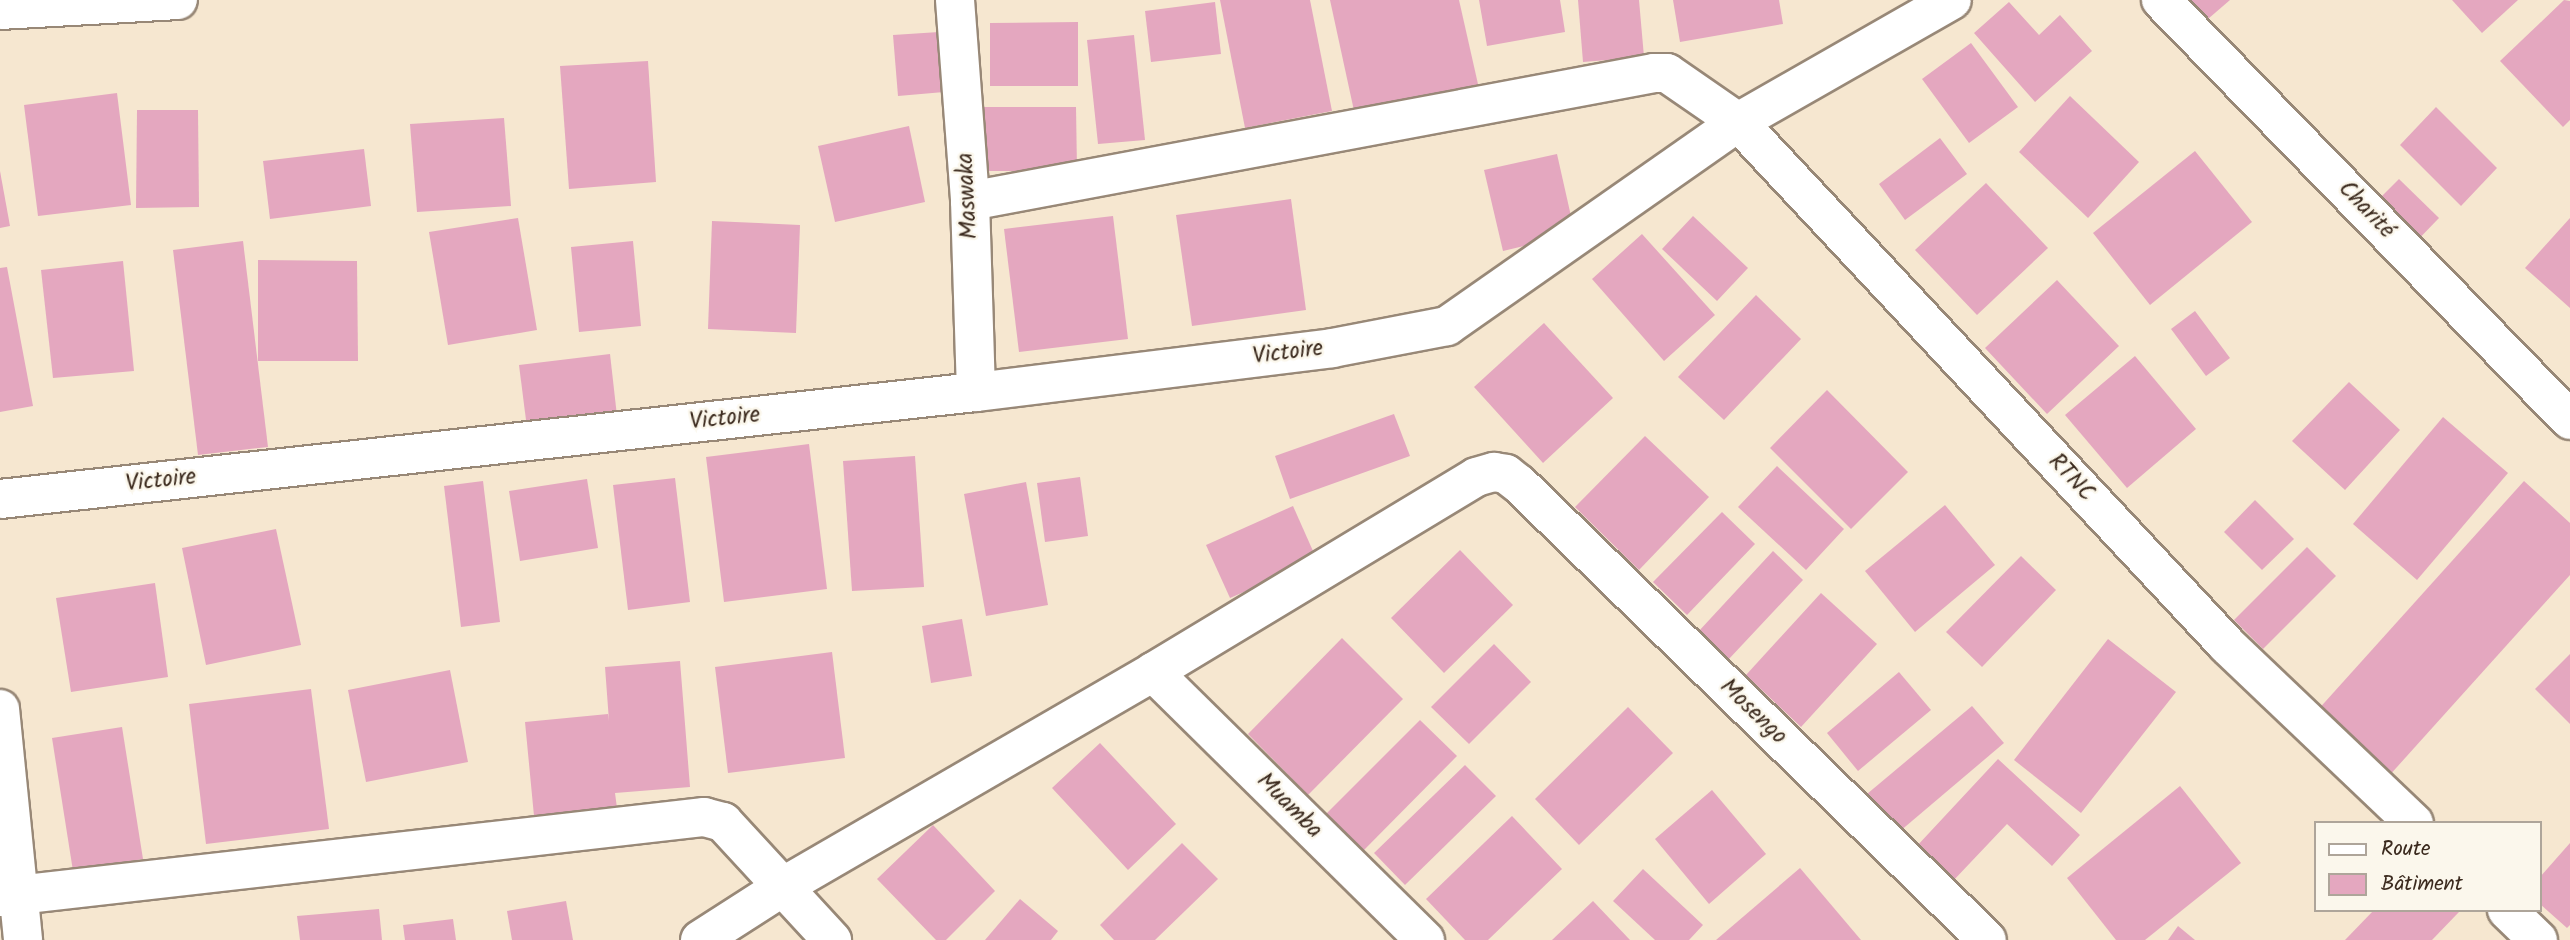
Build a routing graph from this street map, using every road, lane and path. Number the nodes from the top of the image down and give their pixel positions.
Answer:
1 (178, 0) edge
2 (955, 0) edge
3 (1952, 0) edge
4 (2161, 0) edge
5 (0, 10) edge
6 (1738, 122) junction
7 (970, 201) junction
8 (976, 392) junction
9 (2570, 420) edge
10 (0, 499) edge
11 (1153, 672) junction
12 (0, 709) edge
13 (2412, 821) edge
14 (784, 887) junction
15 (9, 896) edge
16 (2509, 912) edge
17 (23, 940) edge
18 (699, 940) edge
19 (832, 940) edge
20 (1424, 940) edge
21 (1987, 940) edge
22 (2538, 940) edge

1 - 5 street
2 - 7 street, Maswaka
3 - 6 street
4 - 9 street, Charité
6 - 7 street, RTNC
6 - 8 street, Victoire
6 - 13 street, RTNC
7 - 8 street, Maswaka
8 - 10 street, Victoire
11 - 14 street
11 - 20 street, Muamba
11 - 21 street, Mosengo
12 - 15 street
14 - 15 street
14 - 18 street
14 - 19 street
15 - 17 street
16 - 22 street

